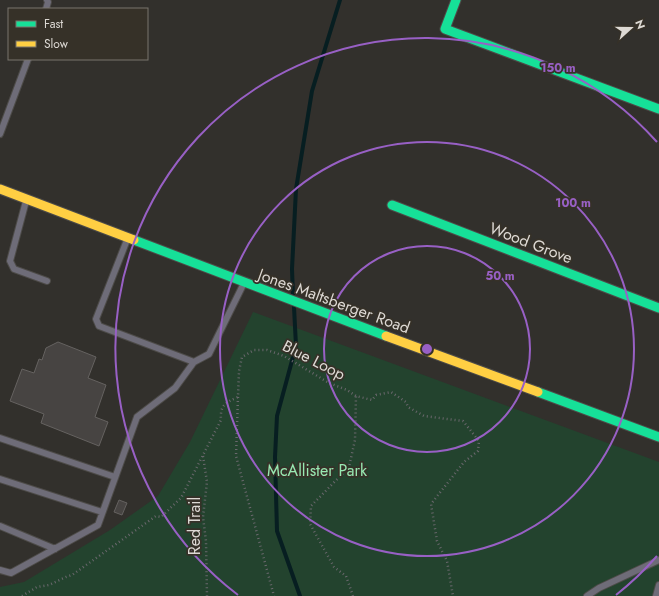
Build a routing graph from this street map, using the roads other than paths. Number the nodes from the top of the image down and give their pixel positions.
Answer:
1 (456, 0) edge
2 (28, 60) edge
3 (659, 109) edge
4 (0, 134) edge
5 (0, 189) edge
6 (27, 199) junction
7 (392, 205) dead end
8 (128, 238) junction
9 (47, 281) dead end
10 (246, 284) junction
11 (659, 308) edge
12 (194, 362) junction
13 (659, 437) edge
14 (0, 438) edge
15 (115, 477) junction
16 (0, 479) edge
17 (102, 512) junction
18 (0, 526) edge
19 (55, 549) junction
20 (659, 560) edge
21 (0, 570) edge
22 (659, 585) edge
23 (587, 596) edge
24 (656, 596) edge

1 - 3 main road
2 - 4 lane
5 - 6 main road, Jones Maltsberger Road
6 - 8 main road, Jones Maltsberger Road
6 - 9 lane
7 - 11 main road, Wood Grove
8 - 10 main road, Jones Maltsberger Road
8 - 12 lane
10 - 12 lane
10 - 13 main road, Jones Maltsberger Road
12 - 15 lane
14 - 15 lane
15 - 17 lane
16 - 17 lane
17 - 19 lane
18 - 19 lane
19 - 21 lane
20 - 23 lane
22 - 24 lane

